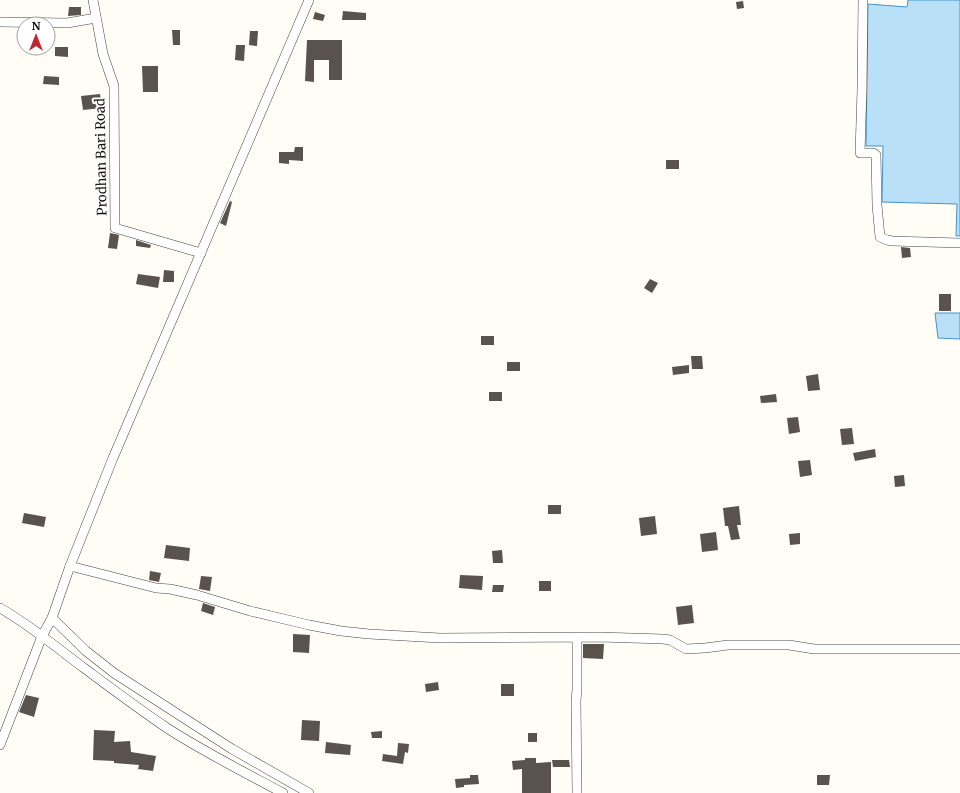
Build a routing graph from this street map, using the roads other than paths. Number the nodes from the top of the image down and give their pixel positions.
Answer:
1 (93, 0) edge
2 (309, 0) edge
3 (863, 0) edge
4 (96, 18) junction
5 (0, 22) edge
6 (960, 243) edge
7 (201, 253) junction
8 (70, 566) junction
9 (0, 608) edge
10 (52, 618) junction
11 (42, 636) junction
12 (577, 638) junction
13 (960, 649) edge
14 (0, 745) edge
15 (283, 793) edge
16 (309, 793) edge
17 (577, 793) edge

1 - 4 street, Prodhan Bari Road
2 - 7 street
3 - 6 street
4 - 5 street
4 - 7 street, Prodhan Bari Road
7 - 8 street
8 - 10 street
8 - 12 street
9 - 11 street
10 - 11 street
10 - 16 street
11 - 14 street
11 - 15 street
12 - 13 street
12 - 17 street

